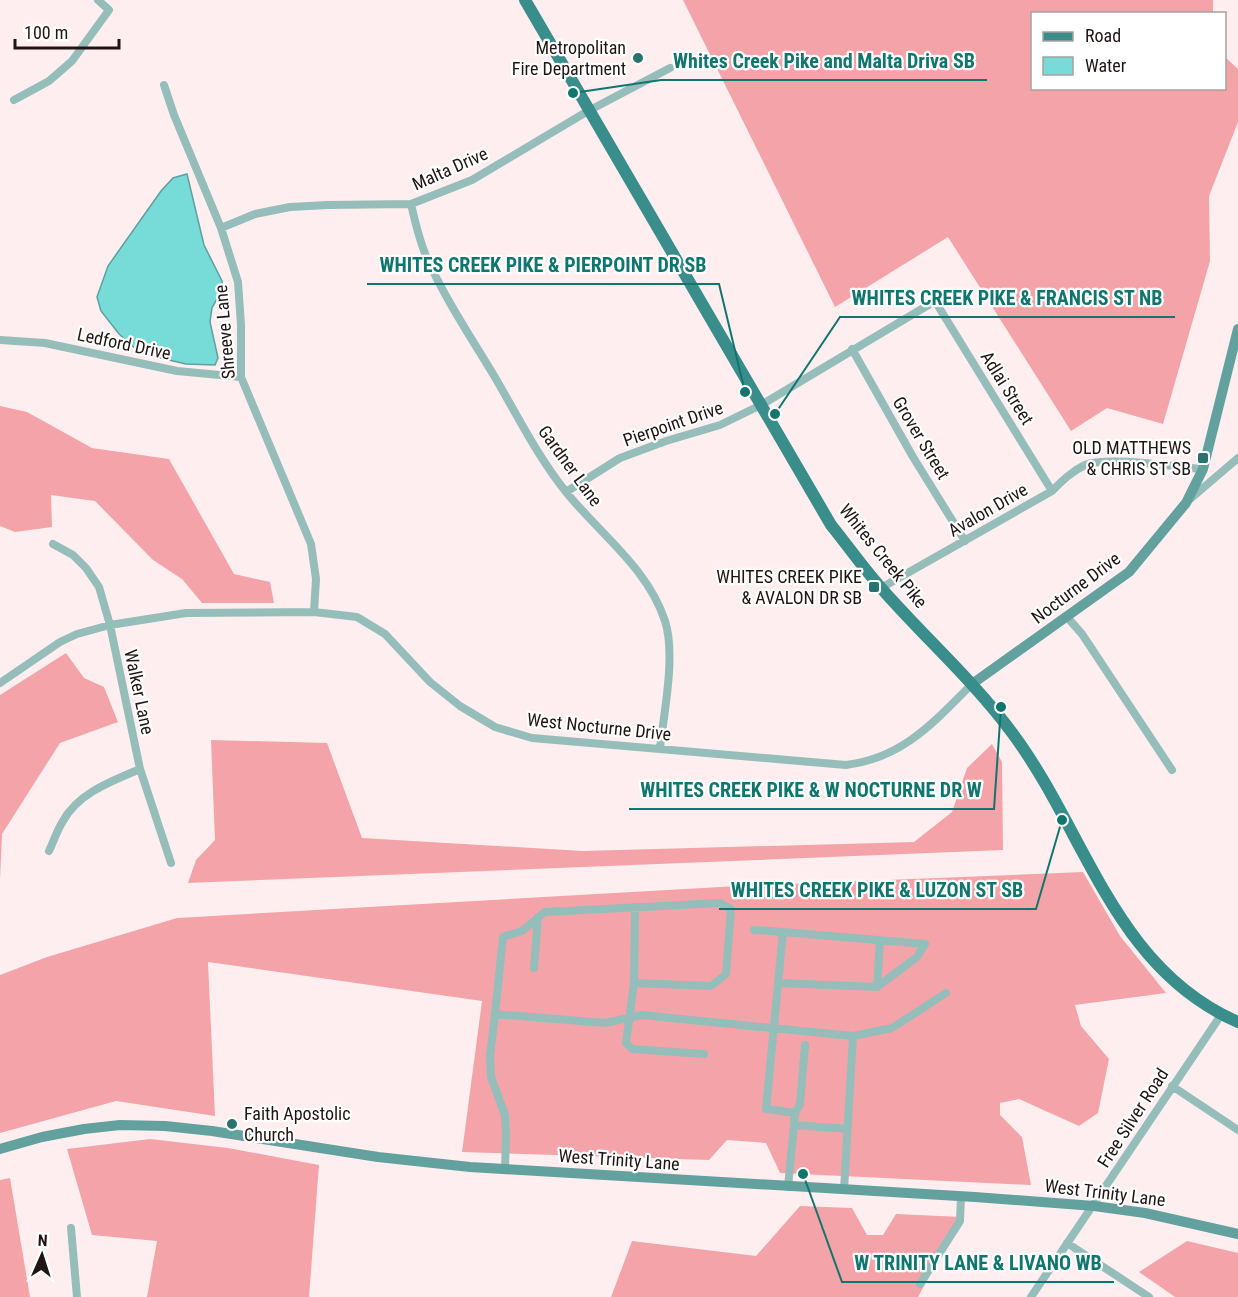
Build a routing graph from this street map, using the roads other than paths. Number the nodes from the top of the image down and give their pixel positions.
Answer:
1 (98, 0) edge
2 (525, 0) edge
3 (670, 68) dead end
4 (164, 85) dead end
5 (14, 100) dead end
6 (588, 111) junction
7 (411, 204) junction
8 (221, 228) junction
9 (935, 301) joint
10 (1238, 329) edge
11 (0, 340) edge
12 (852, 349) junction
13 (241, 377) junction
14 (760, 405) junction
15 (1238, 458) edge
16 (1203, 469) junction
17 (1052, 491) junction
18 (566, 492) junction
19 (1186, 503) junction
20 (965, 541) junction
21 (53, 544) dead end
22 (881, 588) junction
23 (314, 612) junction
24 (1067, 617) junction
25 (110, 625) junction
26 (0, 683) edge
27 (972, 684) junction
28 (660, 748) junction
29 (140, 769) junction
30 (1172, 770) dead end
31 (49, 851) dead end
32 (171, 863) dead end
33 (635, 907) junction
34 (538, 918) junction
35 (754, 930) dead end
36 (783, 932) junction
37 (880, 941) junction
38 (534, 968) dead end
39 (634, 983) junction
40 (778, 983) junction
41 (878, 987) junction
42 (946, 993) dead end
43 (495, 1014) junction
44 (1221, 1015) junction
45 (631, 1017) junction
46 (1238, 1022) edge
47 (775, 1028) junction
48 (853, 1036) junction
49 (805, 1045) dead end
50 (704, 1054) dead end
51 (1172, 1086) junction
52 (795, 1113) junction
53 (794, 1125) junction
54 (848, 1129) junction
55 (1238, 1130) edge
56 (0, 1149) edge
57 (505, 1170) junction
58 (788, 1187) junction
59 (844, 1190) junction
60 (961, 1196) junction
61 (1094, 1206) junction
62 (71, 1228) dead end
63 (1238, 1234) edge
64 (1067, 1243) junction
65 (920, 1284) dead end
66 (77, 1297) edge
67 (1031, 1297) edge
68 (1149, 1297) edge

1 - 5 street
2 - 6 main road, Whites Creek Pike
3 - 6 street, Malta Drive
4 - 8 street, Shreeve Lane
6 - 7 street, Malta Drive
6 - 14 main road, Whites Creek Pike
7 - 8 street, Malta Drive
7 - 18 street, Gardner Lane
8 - 13 street, Shreeve Lane
9 - 12 street, Pierpoint Drive
9 - 17 street, Adlai Street
10 - 16 main road, Nocturne Drive
11 - 13 street, Ledford Drive
12 - 14 street, Pierpoint Drive
12 - 20 street, Grover Street
13 - 23 street, Shreeve Lane
14 - 18 street, Pierpoint Drive
14 - 22 main road, Whites Creek Pike
15 - 19 street
16 - 17 street, Avalon Drive
16 - 19 main road, Nocturne Drive
17 - 20 street, Avalon Drive
18 - 28 street, Gardner Lane
19 - 24 main road, Nocturne Drive
20 - 22 street, Avalon Drive
21 - 25 street, Walker Lane
22 - 27 main road, Whites Creek Pike
23 - 25 street, West Nocturne Drive
23 - 28 street, West Nocturne Drive
24 - 27 main road, Nocturne Drive
24 - 30 street
25 - 26 street, West Nocturne Drive
25 - 29 street, Walker Lane
27 - 28 street, West Nocturne Drive
27 - 44 main road, Whites Creek Pike
29 - 31 street
29 - 32 street, Walker Lane
33 - 34 street
33 - 39 street
33 - 39 street
34 - 38 street
34 - 43 street
35 - 36 street
36 - 37 street
36 - 40 street
37 - 41 street
37 - 41 street
39 - 45 street
40 - 41 street
40 - 47 street
42 - 48 street
43 - 45 street
43 - 57 street
44 - 46 main road, Whites Creek Pike
44 - 51 street, Free Silver Road
45 - 47 street
45 - 50 street
47 - 48 street
47 - 52 street
48 - 54 street
49 - 52 street
51 - 55 street
51 - 61 street, Free Silver Road
52 - 53 street
53 - 54 street
53 - 58 street
54 - 59 street
56 - 57 main road, West Trinity Lane
57 - 58 main road, West Trinity Lane
58 - 59 main road, West Trinity Lane
59 - 60 main road, West Trinity Lane
60 - 61 main road, West Trinity Lane
60 - 65 street
61 - 63 main road, West Trinity Lane
61 - 64 street, Free Silver Road
62 - 66 street
64 - 67 street, Free Silver Road
64 - 68 street

